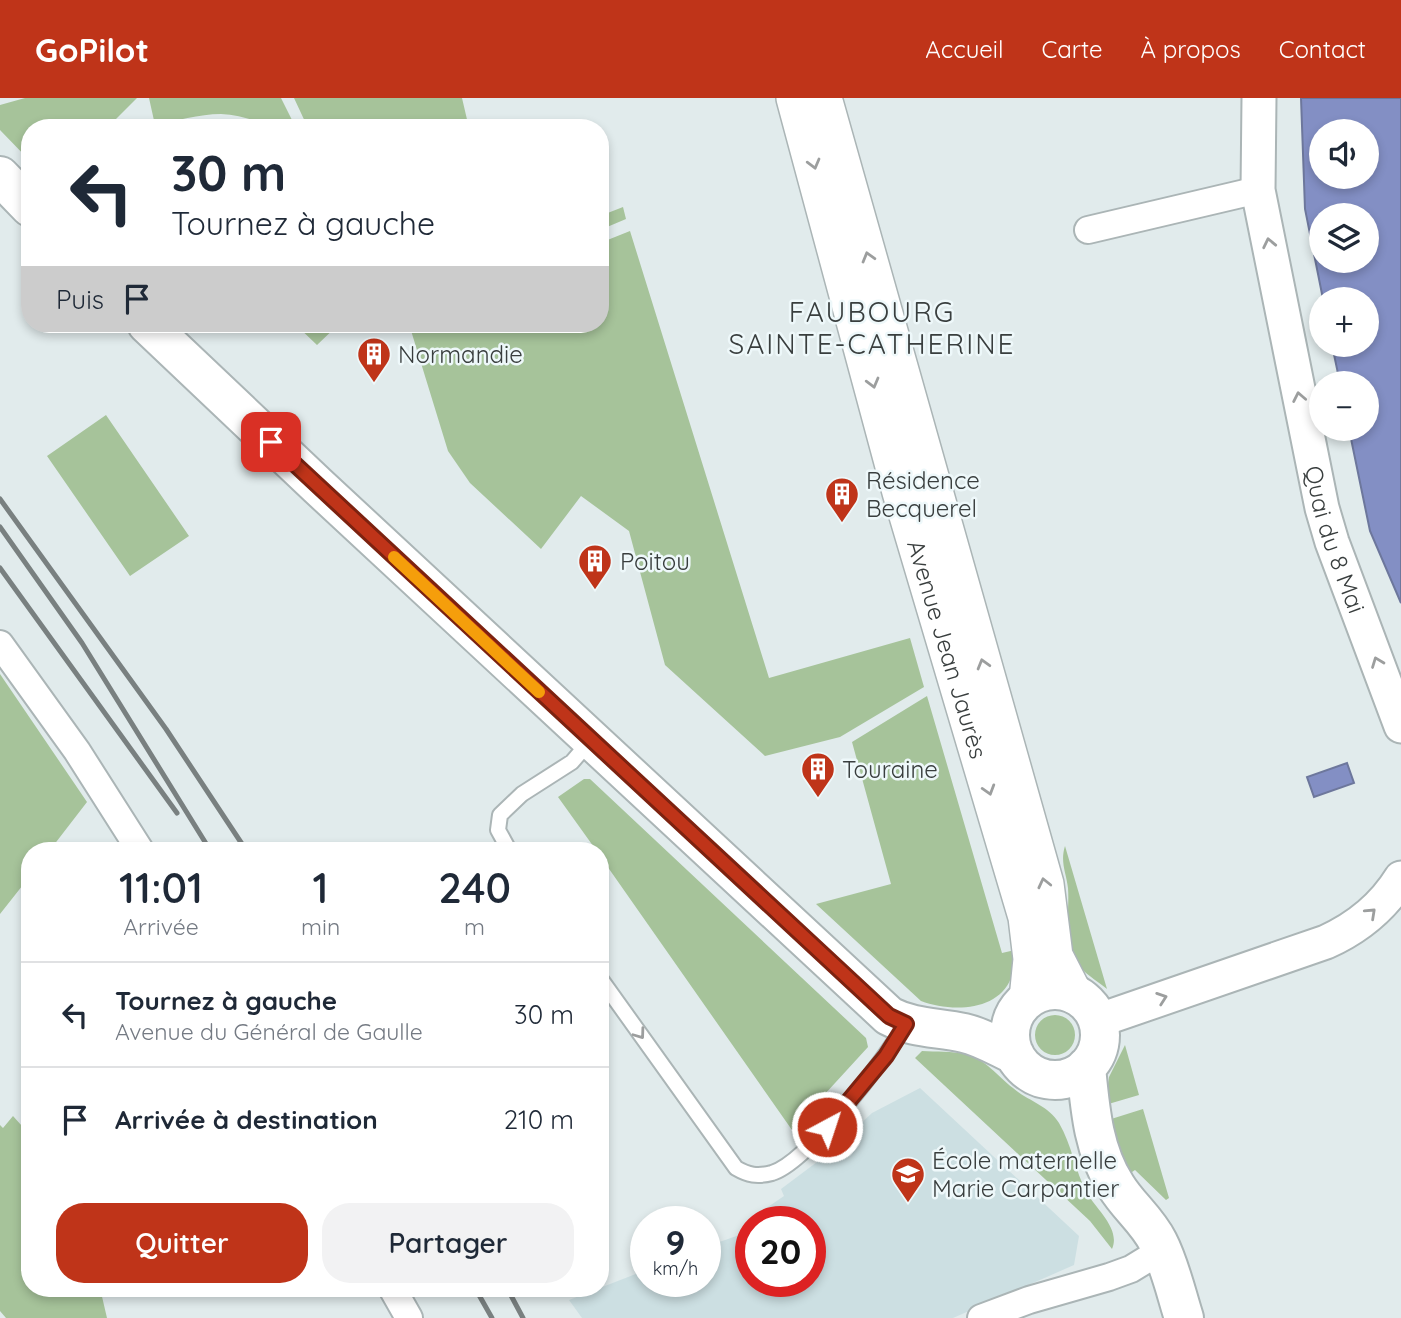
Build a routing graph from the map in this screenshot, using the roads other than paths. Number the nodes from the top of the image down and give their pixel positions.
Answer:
1 (795, 98) edge
2 (823, 98) edge
3 (1259, 98) edge
4 (0, 176) edge
5 (1258, 190) junction
6 (21, 198) edge
7 (1088, 230) dead end
8 (157, 333) edge
9 (0, 644) edge
10 (1401, 726) edge
11 (591, 740) junction
12 (135, 842) edge
13 (505, 842) edge
14 (1401, 878) edge
15 (609, 991) edge
16 (1022, 1006) junction
17 (1086, 1008) junction
18 (906, 1024) junction
19 (945, 1030) junction
20 (1015, 1055) junction
21 (1086, 1067) junction
22 (1051, 1080) junction
23 (1152, 1255) junction
24 (397, 1297) edge
25 (409, 1318) edge
26 (981, 1318) edge
27 (1160, 1318) edge
28 (1184, 1318) edge

1 -> 16 main road, Avenue Jean Jaurès
17 -> 2 main road, Avenue Jean Jaurès
3 - 5 street, Quai du 8 Mai
4 - 6 main road
5 - 7 street
10 -> 5 street, Quai du 8 Mai
8 - 11 main road
9 - 12 street
11 - 13 lane
11 - 18 main road
17 -> 14 street
15 -> 18 lane
16 - 17 main road
16 - 19 main road
16 - 20 main road
17 - 21 main road
18 - 19 main road
19 - 20 main road
20 - 22 main road
21 - 22 main road
21 - 23 main road
22 - 23 main road
23 - 26 street
23 - 27 main road
23 - 28 main road
24 - 25 street

